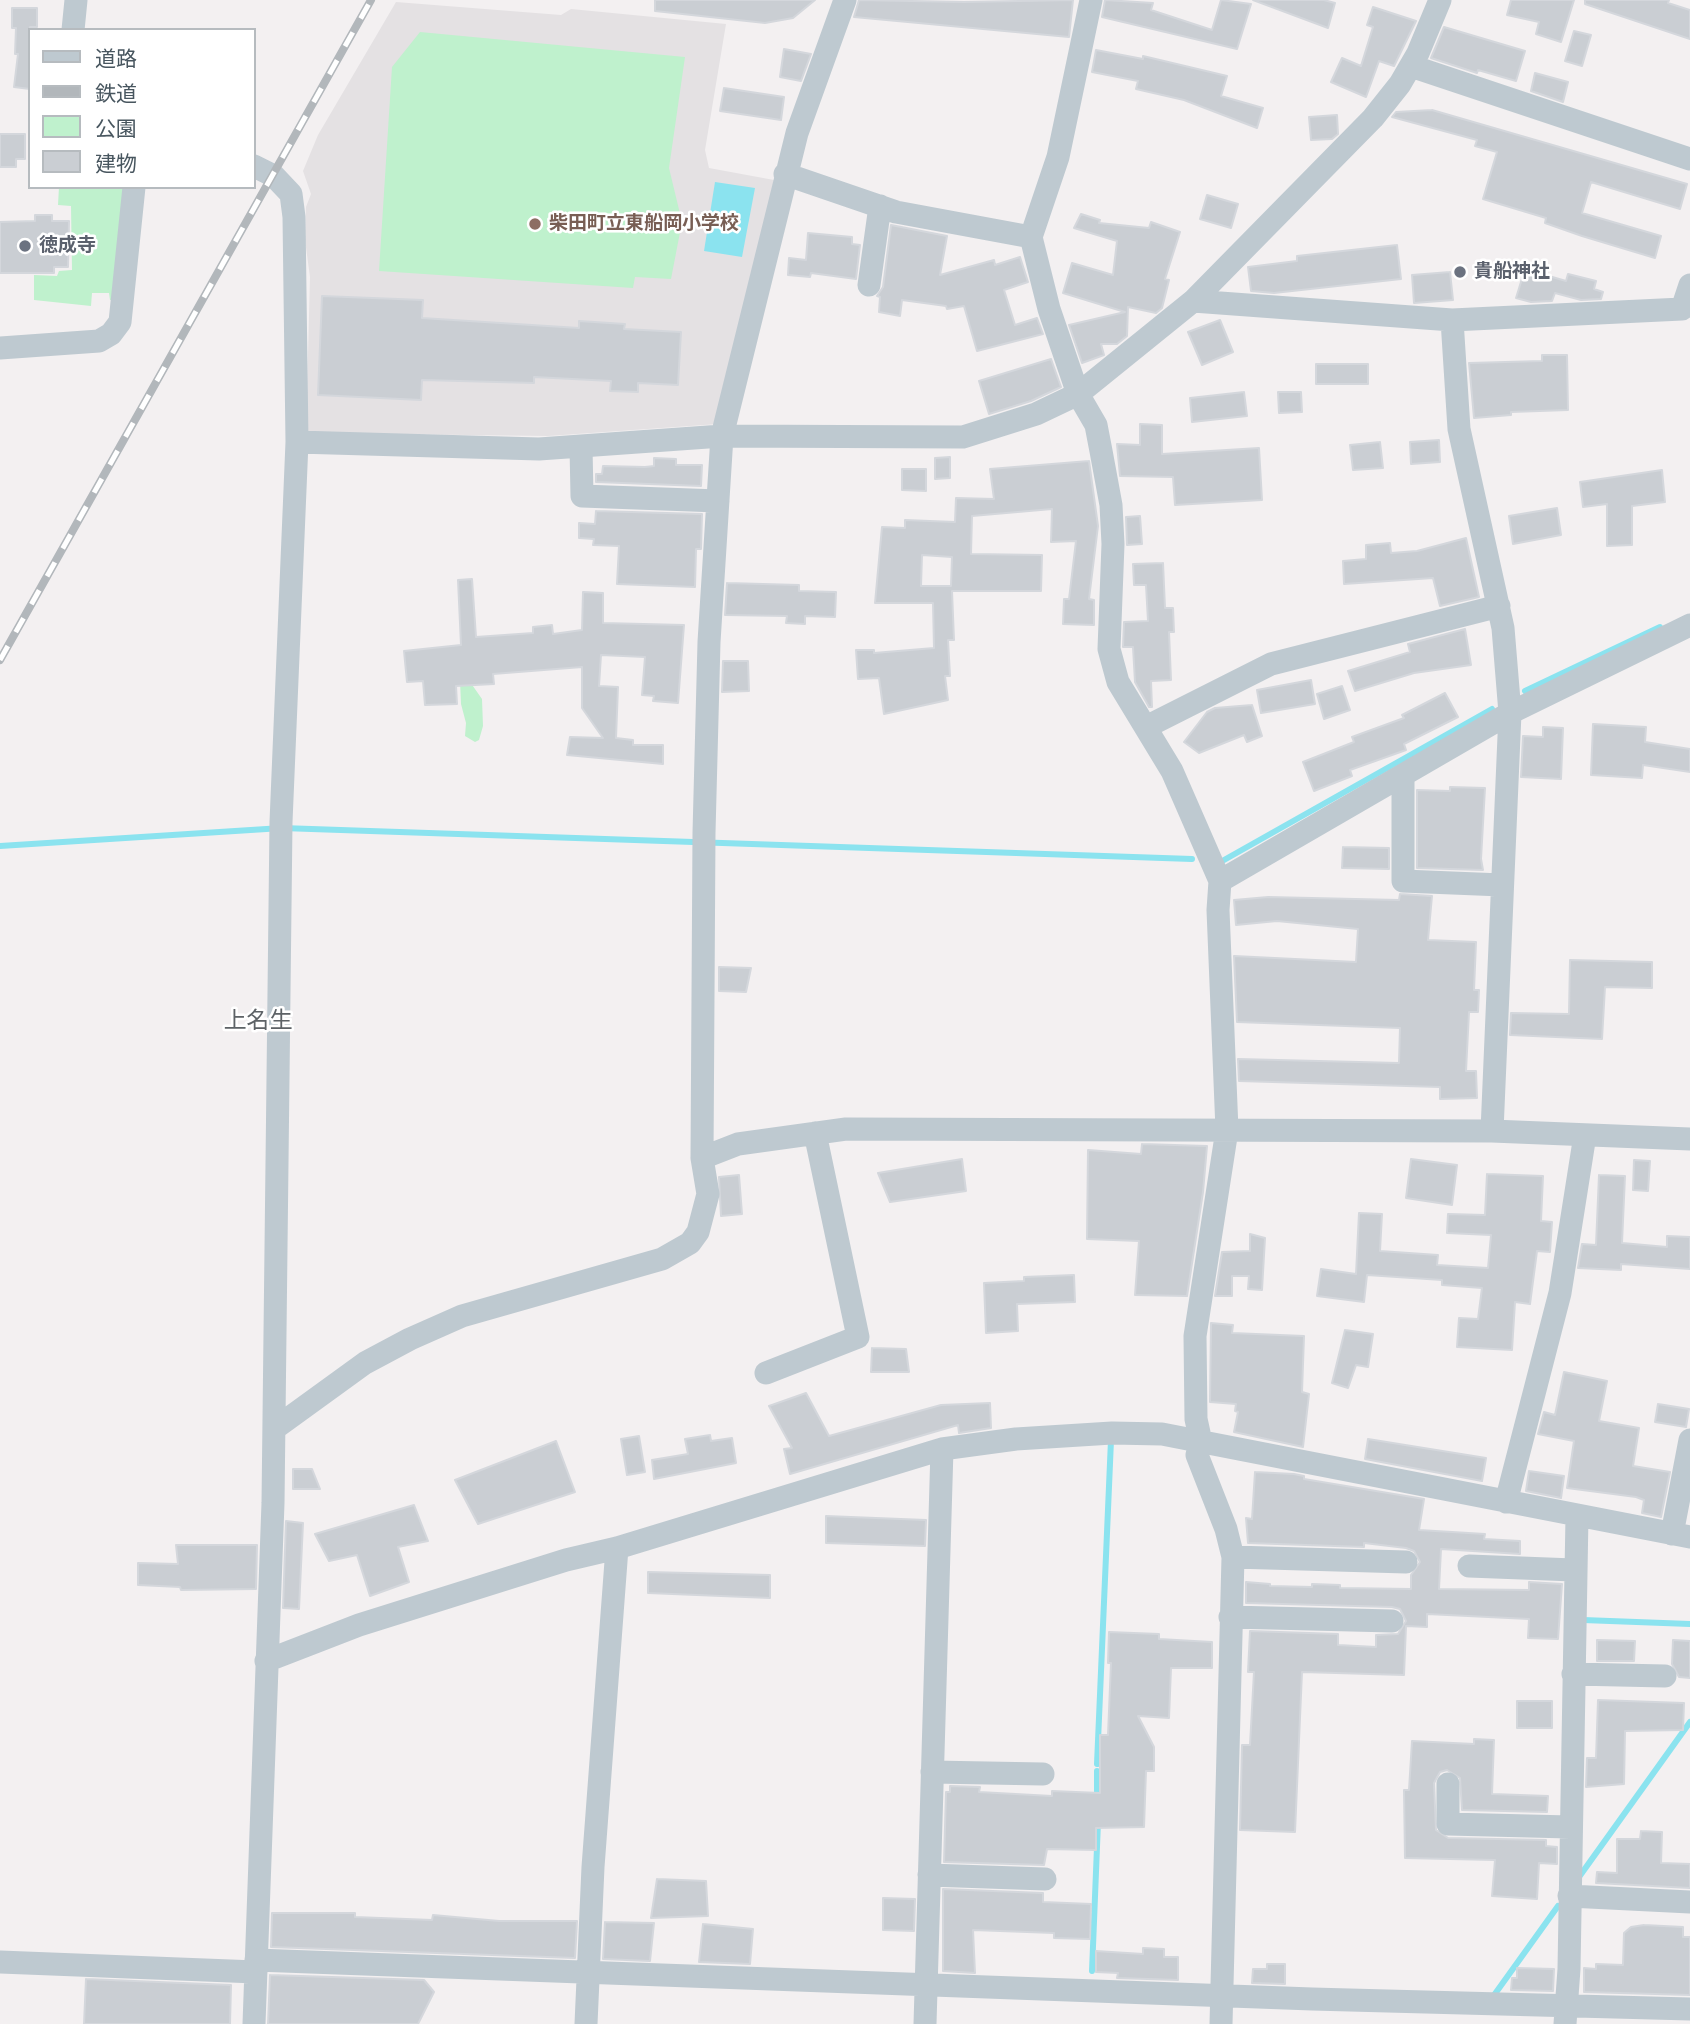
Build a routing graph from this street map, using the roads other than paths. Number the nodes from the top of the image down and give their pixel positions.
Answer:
1 (76, 0) edge
2 (845, 0) edge
3 (1091, 0) edge
4 (1440, 0) edge
5 (73, 28) edge
6 (1410, 66) junction
7 (1690, 159) edge
8 (256, 167) edge
9 (785, 174) junction
10 (134, 189) edge
11 (880, 206) junction
12 (1031, 237) junction
13 (869, 285) dead end
14 (1690, 285) edge
15 (1193, 301) junction
16 (1452, 320) junction
17 (0, 348) edge
18 (1078, 394) junction
19 (722, 436) junction
20 (297, 442) junction
21 (581, 447) junction
22 (718, 501) junction
23 (1499, 606) junction
24 (1690, 625) edge
25 (1510, 713) junction
26 (1146, 727) junction
27 (1403, 775) junction
28 (1220, 881) junction
29 (1503, 885) junction
30 (1227, 1130) junction
31 (1492, 1131) junction
32 (814, 1133) junction
33 (1585, 1135) junction
34 (1690, 1139) edge
35 (702, 1158) junction
36 (766, 1373) dead end
37 (274, 1429) junction
38 (1690, 1440) edge
39 (1201, 1442) junction
40 (942, 1449) junction
41 (1506, 1502) junction
42 (1577, 1516) junction
43 (1681, 1536) edge
44 (617, 1548) junction
45 (1233, 1557) junction
46 (1405, 1562) dead end
47 (1469, 1566) dead end
48 (1574, 1570) junction
49 (1230, 1617) junction
50 (1392, 1620) dead end
51 (266, 1661) junction
52 (1573, 1674) junction
53 (1665, 1676) dead end
54 (932, 1772) junction
55 (1043, 1774) dead end
56 (1448, 1784) dead end
57 (1570, 1827) junction
58 (929, 1875) junction
59 (1045, 1879) dead end
60 (1569, 1896) junction
61 (1690, 1902) edge
62 (0, 1962) edge
63 (256, 1966) junction
64 (588, 1975) junction
65 (926, 1983) junction
66 (1222, 1994) junction
67 (1690, 2009) edge
68 (1565, 2015) edge
69 (254, 2024) edge
70 (586, 2024) edge
71 (925, 2024) edge
72 (1221, 2024) edge

1 - 5 street
2 - 9 street
3 - 12 street
4 - 6 street
6 - 7 street
6 - 15 street
8 - 20 street
9 - 11 street
9 - 19 street
10 - 17 street
11 - 12 street
11 - 13 street
12 - 18 street
14 - 16 street
15 - 16 street
15 - 18 street
16 - 23 street
18 - 19 street
18 - 26 street
19 - 21 street
19 - 22 street
20 - 21 street
20 - 37 street
21 - 22 street
22 - 35 street
23 - 25 street
23 - 26 street
24 - 25 street
25 - 27 street
25 - 29 street
26 - 28 street
27 - 28 street
27 - 29 street
28 - 30 street
29 - 31 street
30 - 31 street
30 - 32 street
30 - 39 street
31 - 33 street
32 - 35 street
32 - 36 street
33 - 34 street
33 - 41 street
35 - 37 street
37 - 51 street
38 - 43 street
39 - 40 street
39 - 41 street
39 - 45 street
40 - 44 street
40 - 54 street
41 - 42 street
42 - 43 street
42 - 48 street
44 - 51 street
44 - 64 street
45 - 46 street
45 - 49 street
47 - 48 street
48 - 52 street
49 - 50 street
49 - 66 street
51 - 63 street
52 - 53 street
52 - 57 street
54 - 55 street
54 - 58 street
56 - 57 street
57 - 60 street
58 - 59 street
58 - 65 street
60 - 61 street
60 - 68 street
62 - 63 street
63 - 64 street
63 - 69 street
64 - 65 street
64 - 70 street
65 - 66 street
65 - 71 street
66 - 68 street
66 - 72 street
67 - 68 street

